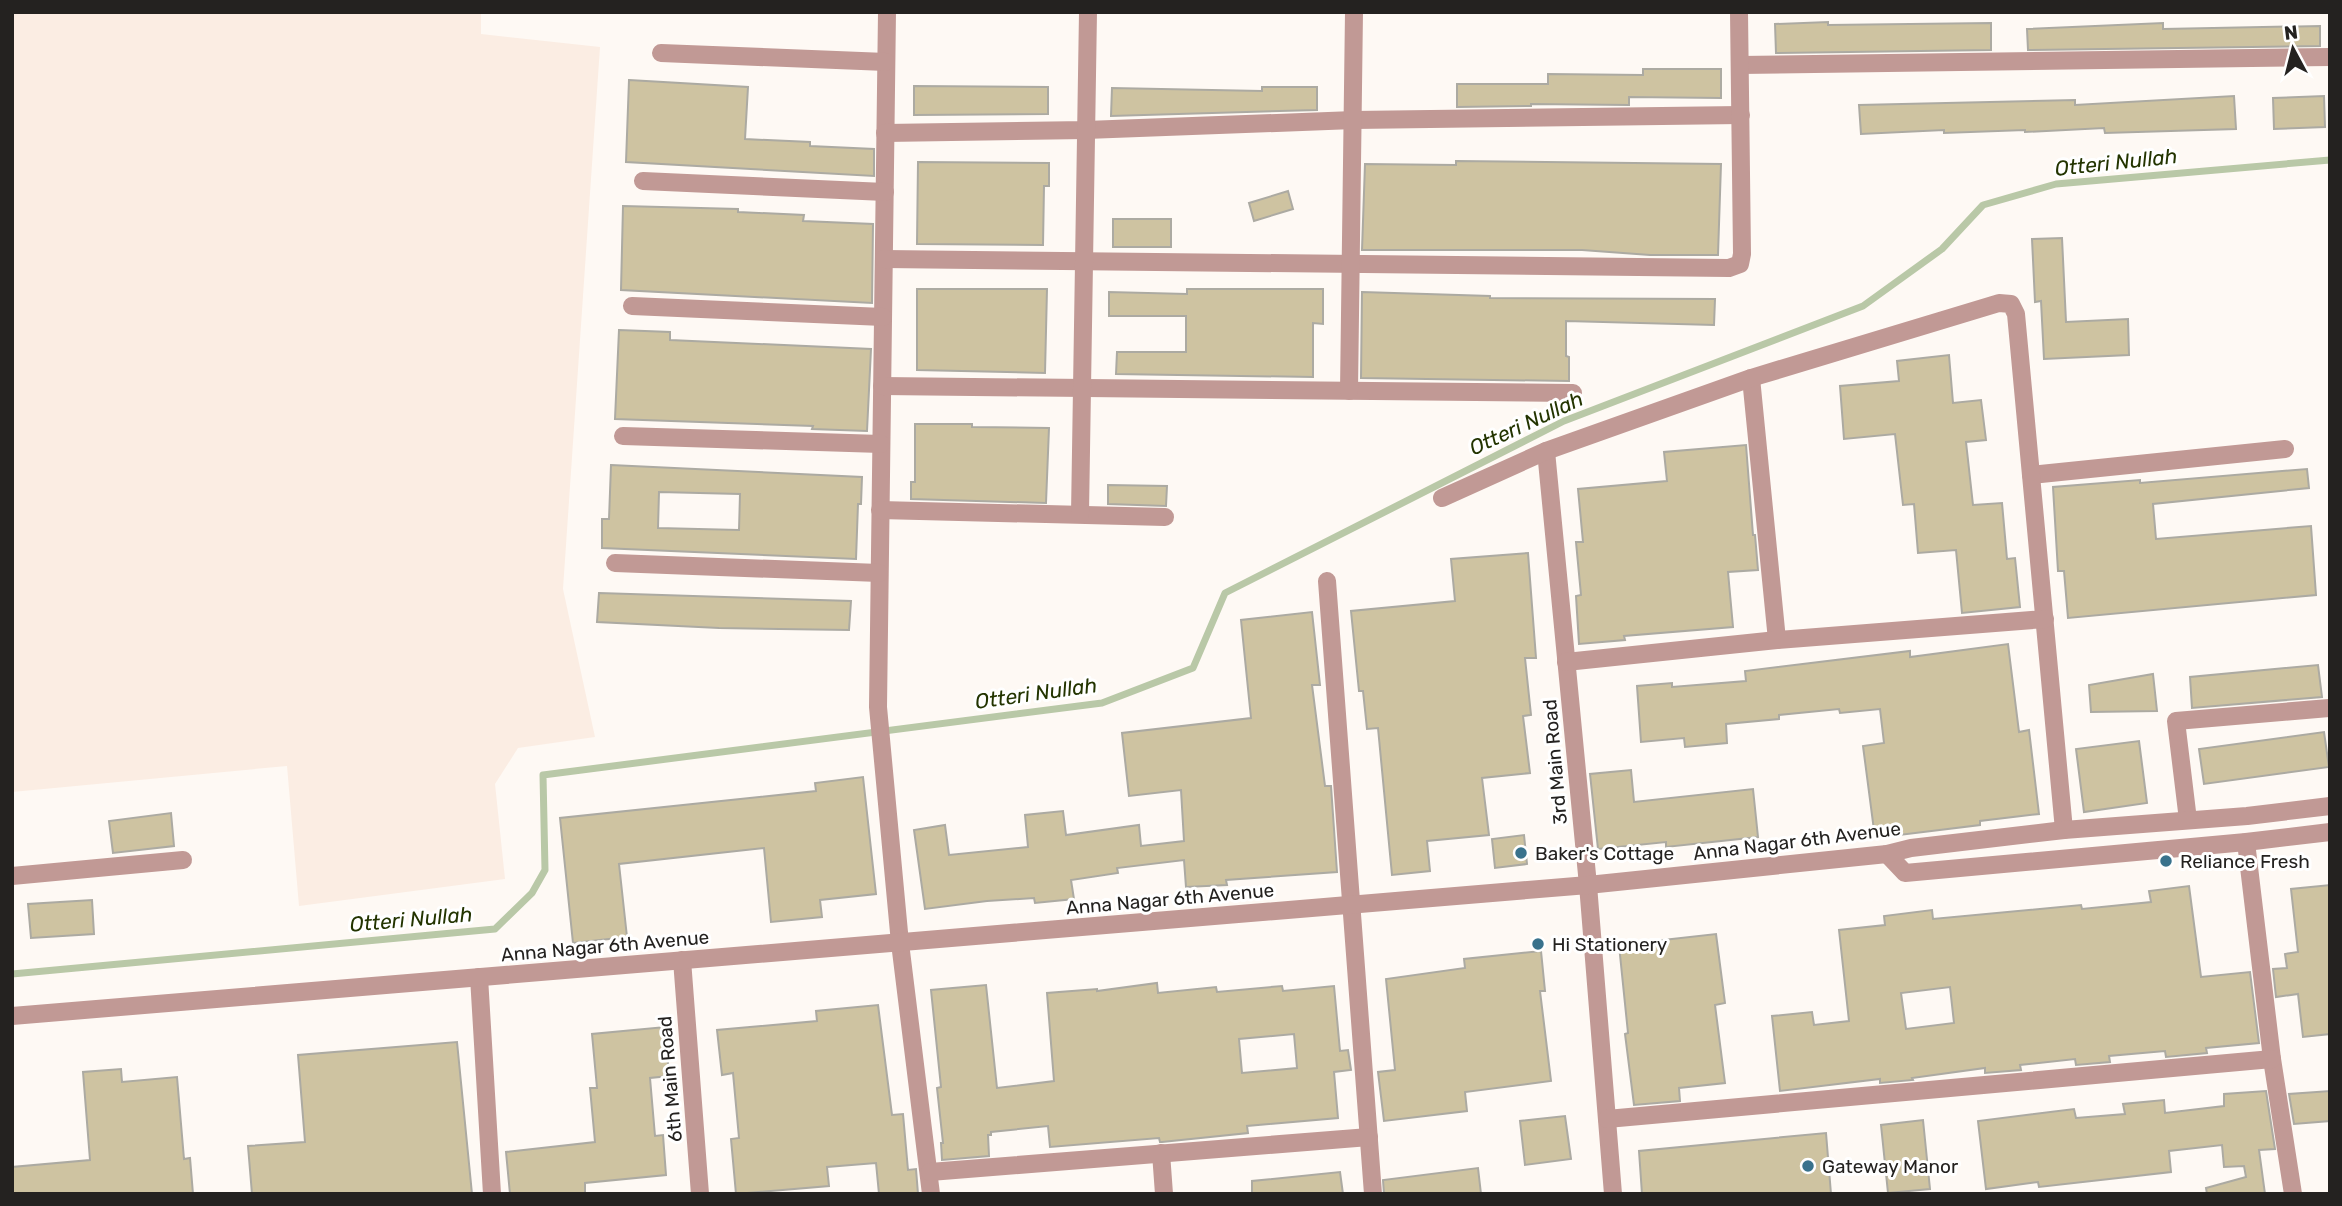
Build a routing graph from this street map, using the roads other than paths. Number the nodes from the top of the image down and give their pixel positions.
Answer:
1 (887, 12) edge
2 (1088, 12) edge
3 (1354, 12) edge
4 (1739, 12) edge
5 (661, 53) dead end
6 (2330, 57) edge
7 (887, 62) junction
8 (1740, 65) junction
9 (1741, 115) junction
10 (1354, 120) junction
11 (1086, 130) junction
12 (886, 132) junction
13 (643, 181) dead end
14 (885, 192) junction
15 (884, 260) junction
16 (1084, 262) junction
17 (1350, 265) junction
18 (632, 306) dead end
19 (883, 317) junction
20 (1751, 378) junction
21 (882, 386) junction
22 (1082, 388) junction
23 (1349, 391) junction
24 (1573, 393) dead end
25 (623, 436) dead end
26 (881, 444) junction
27 (2285, 449) dead end
28 (1546, 451) junction
29 (2031, 475) junction
30 (1442, 498) dead end
31 (880, 510) junction
32 (1080, 514) junction
33 (1165, 517) dead end
34 (615, 563) dead end
35 (880, 573) junction
36 (1327, 581) dead end
37 (2045, 619) junction
38 (1777, 640) junction
39 (1566, 662) junction
40 (2329, 708) edge
41 (2330, 806) edge
42 (2188, 820) junction
43 (2064, 830) junction
44 (2330, 832) edge
45 (2246, 842) junction
46 (1887, 854) junction
47 (183, 860) dead end
48 (12, 876) edge
49 (1588, 885) junction
50 (1351, 904) junction
51 (900, 943) junction
52 (681, 960) junction
53 (479, 977) junction
54 (12, 1016) edge
55 (2272, 1059) junction
56 (1607, 1119) junction
57 (1369, 1137) junction
58 (1161, 1153) junction
59 (930, 1172) junction
60 (492, 1194) edge
61 (700, 1194) edge
62 (931, 1194) edge
63 (1164, 1194) edge
64 (1373, 1194) edge
65 (1613, 1194) edge
66 (2293, 1194) edge

1 - 7 street
2 - 11 street
3 - 10 street
4 - 8 street
5 - 7 street
6 - 8 street
7 - 12 street
8 - 9 street
9 - 10 street
9 - 17 street
10 - 11 street
10 - 17 street
11 - 12 street
11 - 16 street
12 - 14 street
13 - 14 street
14 - 15 street
15 - 16 street
15 - 19 street
16 - 17 street
16 - 22 street
17 - 23 street
18 - 19 street
19 - 21 street
20 - 28 street
20 - 29 street
20 - 38 street
21 - 22 street
21 - 26 street
22 - 23 street
22 - 32 street
23 - 24 street
25 - 26 street
26 - 31 street
27 - 29 street
28 - 30 street
28 - 39 street, 3rd Main Road
29 - 37 street
31 - 32 street
31 - 35 street
32 - 33 street
34 - 35 street
35 - 51 street
36 - 50 street
37 - 38 street
37 - 43 street
38 - 39 street
39 - 49 street, 3rd Main Road
40 - 42 street
41 - 42 street, Anna Nagar 6th Avenue
42 - 43 street, Anna Nagar 6th Avenue
43 - 46 street, Anna Nagar 6th Avenue
44 - 45 street
45 - 46 street
45 - 55 street
46 - 49 street, Anna Nagar 6th Avenue
47 - 48 street
49 - 50 street, Anna Nagar 6th Avenue
49 - 56 street, 3rd Main Road
50 - 51 street, Anna Nagar 6th Avenue
50 - 57 street
51 - 52 street, Anna Nagar 6th Avenue
51 - 59 street
52 - 53 street, Anna Nagar 6th Avenue
52 - 61 street, 6th Main Road
53 - 54 street, Anna Nagar 6th Avenue
53 - 60 street
55 - 56 street
55 - 66 street
56 - 65 street, 3rd Main Road
57 - 58 street
57 - 64 street
58 - 59 street
58 - 63 street
59 - 62 street

